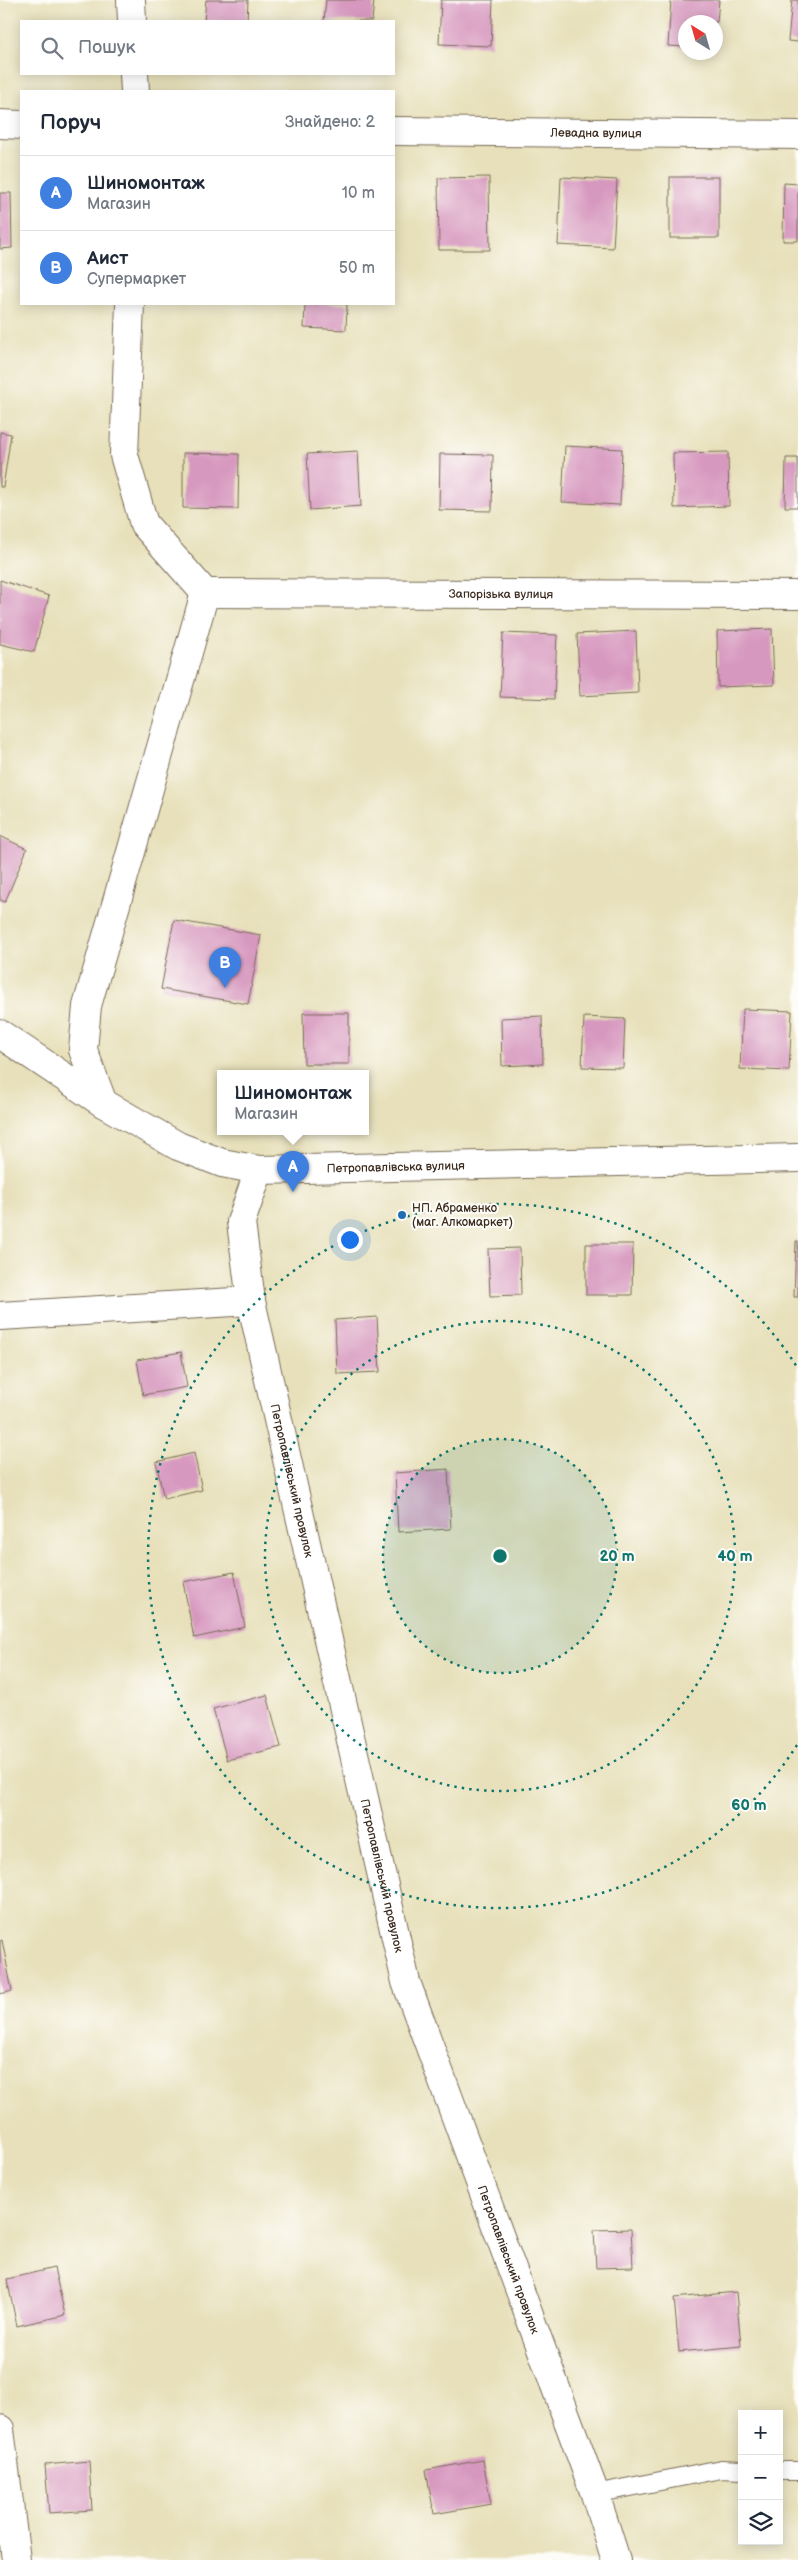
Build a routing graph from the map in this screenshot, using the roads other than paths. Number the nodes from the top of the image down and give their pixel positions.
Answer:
1 (131, 0) edge
2 (132, 20) edge
3 (134, 75) edge
4 (135, 90) edge
5 (0, 124) edge
6 (20, 124) edge
7 (395, 131) edge
8 (798, 135) edge
9 (130, 305) edge
10 (205, 593) junction
11 (798, 595) edge
12 (0, 1034) edge
13 (103, 1103) junction
14 (798, 1158) edge
15 (259, 1170) junction
16 (251, 1301) junction
17 (0, 1316) edge
18 (0, 2429) edge
19 (738, 2470) edge
20 (783, 2471) edge
21 (798, 2471) edge
22 (595, 2494) junction
23 (16, 2560) edge
24 (616, 2560) edge

1 - 2 street
3 - 4 street
5 - 6 street
7 - 8 street, Левадна вулиця
9 - 10 street
10 - 11 street, Запорізька вулиця
10 - 13 street
12 - 13 street, Петропавлівська вулиця
13 - 15 street, Петропавлівська вулиця
14 - 15 street, Петропавлівська вулиця
15 - 16 street, Петропавлівський провулок
16 - 17 street
16 - 22 street, Петропавлівський провулок
18 - 23 street
19 - 22 lane
20 - 21 lane
22 - 24 street, Петропавлівський провулок

